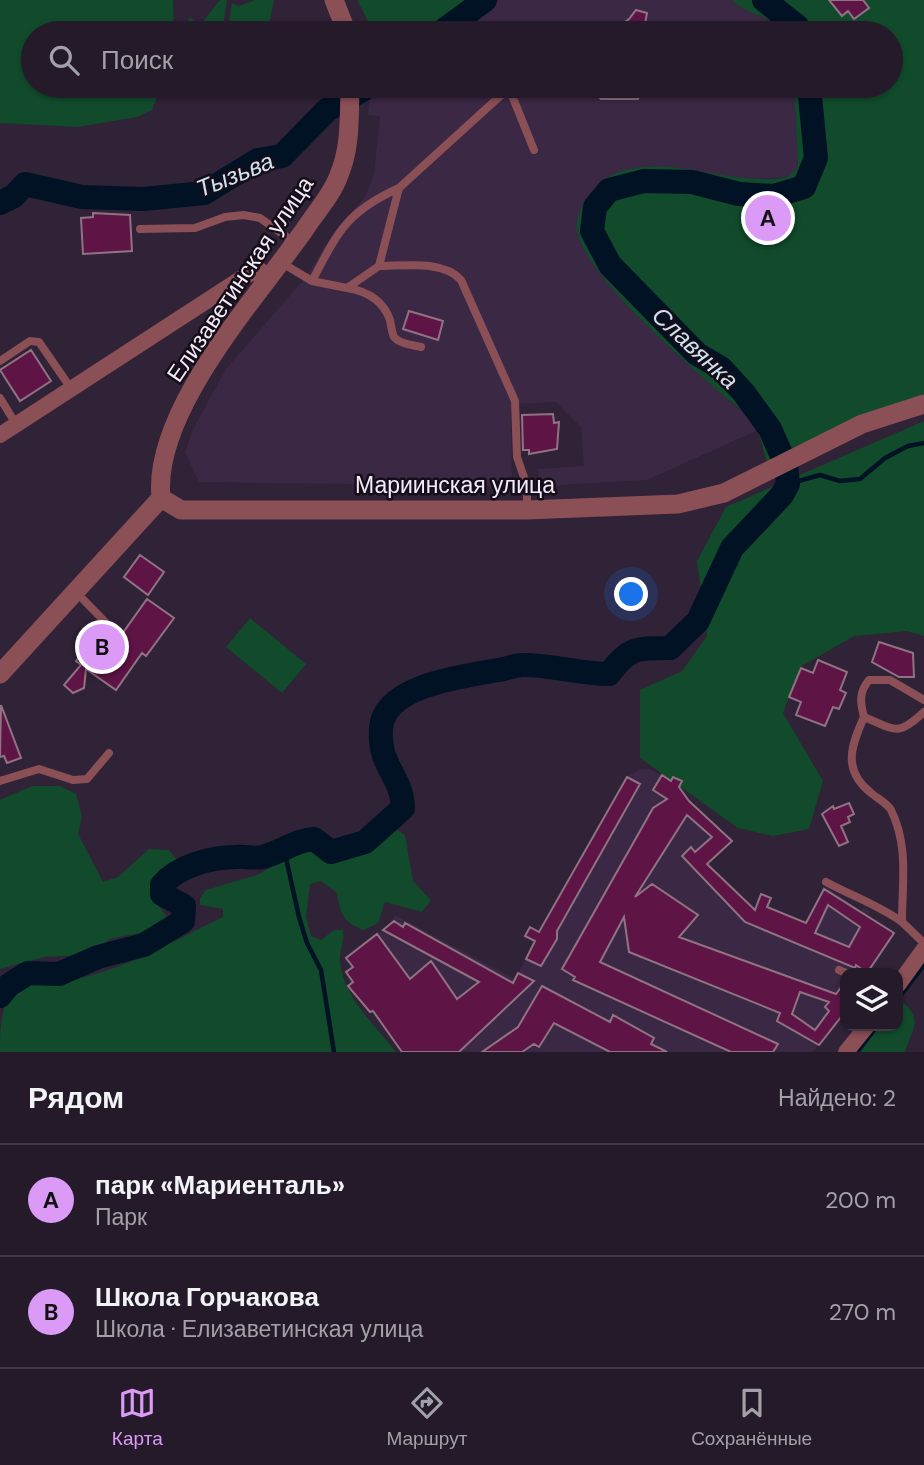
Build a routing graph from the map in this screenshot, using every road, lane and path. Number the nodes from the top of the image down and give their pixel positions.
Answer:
1 (334, 0) edge
2 (343, 21) edge
3 (350, 98) edge
4 (498, 98) edge
5 (513, 98) edge
6 (534, 150) dead end
7 (399, 188) junction
8 (140, 229) dead end
9 (295, 243) junction
10 (282, 262) junction
11 (379, 266) junction
12 (260, 270) dead end
13 (312, 281) junction
14 (347, 288) junction
15 (421, 347) dead end
16 (0, 361) edge
17 (70, 387) junction
18 (0, 398) edge
19 (924, 404) edge
20 (16, 424) junction
21 (0, 435) edge
22 (161, 498) junction
23 (527, 510) junction
24 (75, 591) junction
25 (112, 629) dead end
26 (0, 674) edge
27 (924, 701) edge
28 (924, 712) edge
29 (864, 717) junction
30 (108, 753) dead end
31 (0, 782) edge
32 (826, 882) dead end
33 (902, 922) junction
34 (924, 943) edge
35 (924, 949) edge
36 (903, 978) edge
37 (862, 1031) edge
38 (846, 1052) edge

1 - 2 street
3 - 9 street, Елизаветинская улица
4 - 7 lane
5 - 6 lane
7 - 11 lane
7 - 13 lane
8 - 9 lane
9 - 10 street, Елизаветинская улица
10 - 13 lane
10 - 22 street, Елизаветинская улица
11 - 14 lane
11 - 23 lane
12 - 17 street
13 - 14 lane
14 - 15 lane
16 - 17 lane
17 - 20 street
18 - 20 lane
19 - 23 street, Мариинская улица
20 - 21 street
22 - 23 street, Мариинская улица
22 - 24 street
24 - 25 lane
24 - 26 street
27 - 29 lane
28 - 29 lane
29 - 33 lane
30 - 31 lane
32 - 33 lane
33 - 34 lane
35 - 36 street
37 - 38 street

